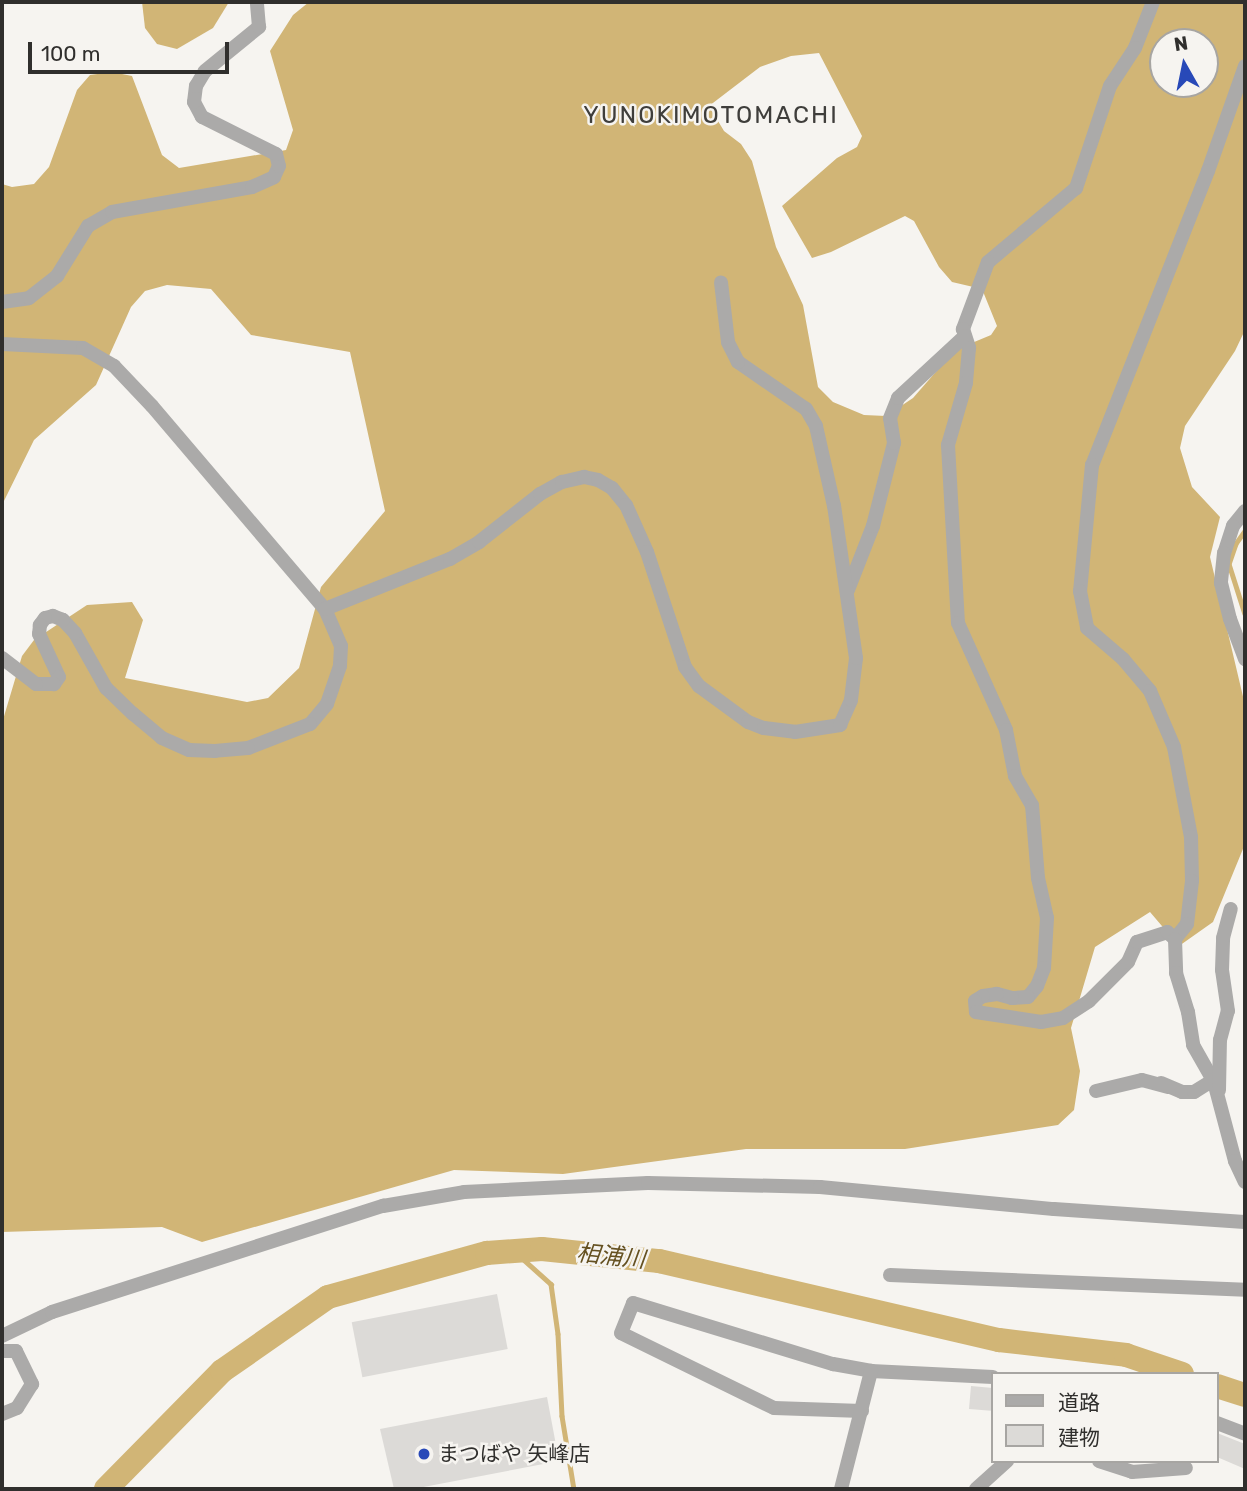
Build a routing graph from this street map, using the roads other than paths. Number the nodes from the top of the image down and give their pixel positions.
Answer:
1 (257, 2) edge
2 (1153, 2) edge
3 (1245, 66) edge
4 (721, 282) dead end
5 (2, 302) edge
6 (965, 336) junction
7 (2, 344) edge
8 (1245, 511) edge
9 (848, 592) junction
10 (325, 609) junction
11 (2, 658) edge
12 (1245, 659) edge
13 (1231, 909) dead end
14 (1175, 939) junction
15 (1147, 1075) dead end
16 (1213, 1080) junction
17 (1168, 1087) junction
18 (1096, 1091) dead end
19 (1219, 1098) junction
20 (1245, 1182) edge
21 (1245, 1222) edge
22 (890, 1275) dead end
23 (1245, 1290) edge
24 (2, 1336) edge
25 (2, 1351) edge
26 (871, 1371) junction
27 (992, 1377) edge
28 (862, 1411) junction
29 (2, 1414) edge
30 (1219, 1424) edge
31 (1245, 1434) edge
32 (1005, 1463) edge
33 (1105, 1463) edge
34 (1186, 1468) dead end
35 (841, 1489) edge
36 (976, 1489) edge

1 - 5 street
2 - 6 street
3 - 14 street
4 - 9 street
6 - 9 street
6 - 14 street
7 - 10 street
8 - 12 street
9 - 10 street
10 - 11 street
13 - 19 street
14 - 16 street
15 - 17 street
16 - 17 street
16 - 19 street
17 - 18 street
19 - 20 street
21 - 24 street
22 - 23 street
25 - 29 street
26 - 27 street
26 - 28 street
26 - 28 street
28 - 35 street
30 - 31 street
32 - 36 street
33 - 34 street

